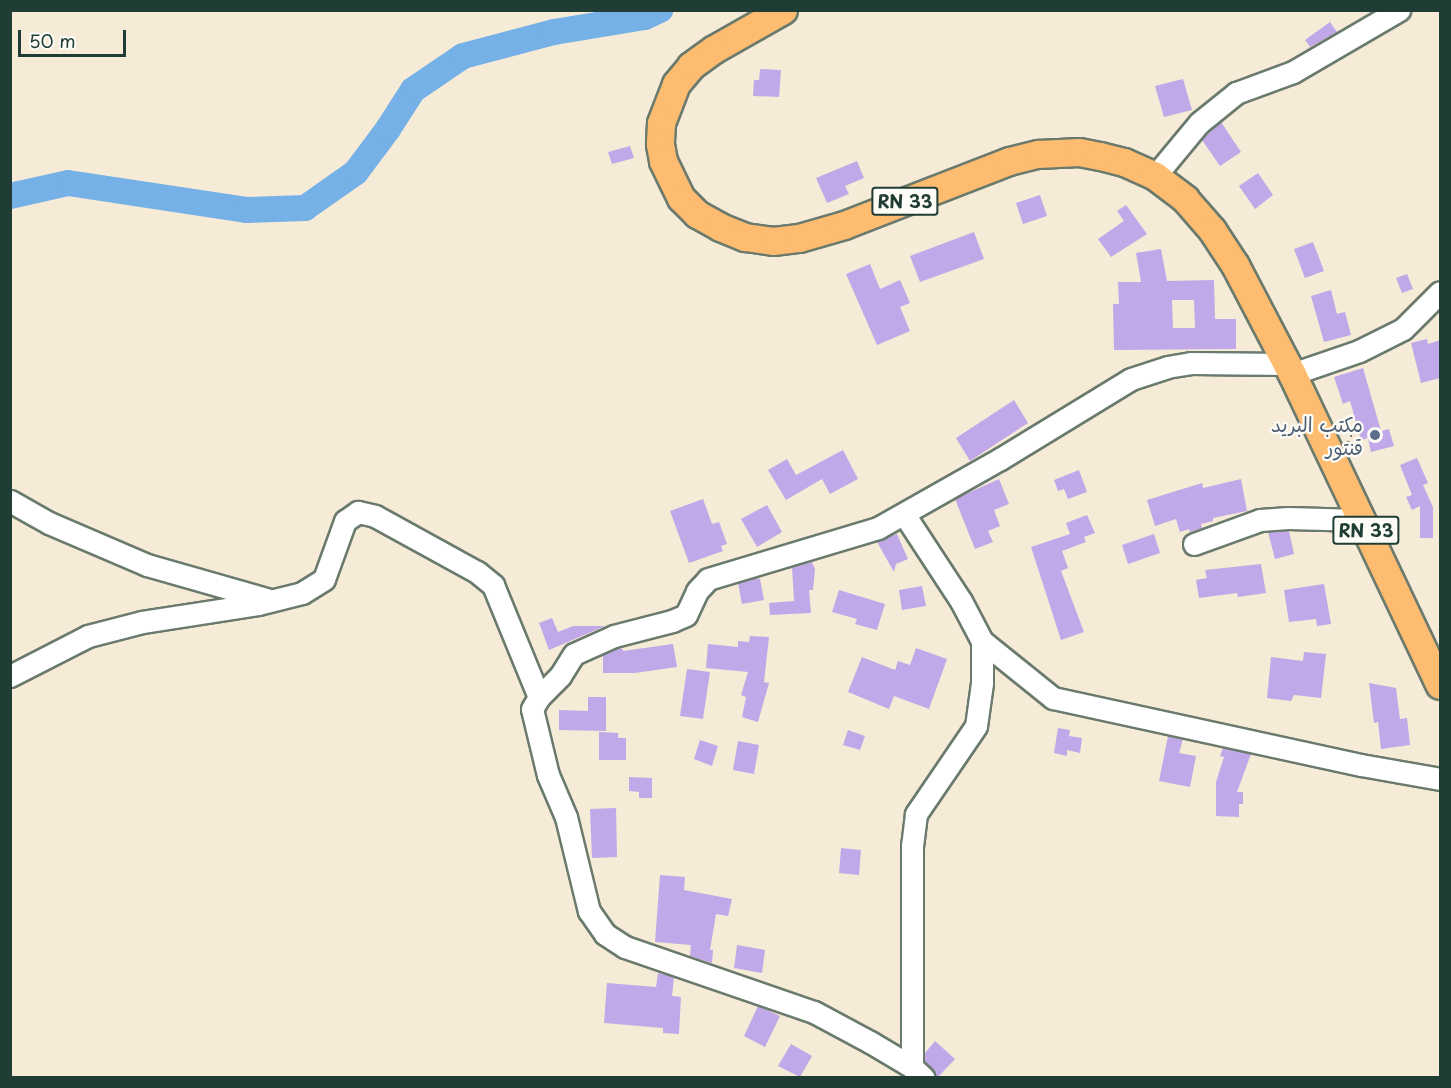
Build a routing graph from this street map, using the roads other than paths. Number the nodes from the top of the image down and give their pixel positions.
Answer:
1 (783, 10) edge
2 (1399, 10) edge
3 (1155, 176) junction
4 (1440, 292) edge
5 (1290, 369) junction
6 (10, 501) edge
7 (904, 514) junction
8 (1360, 520) junction
9 (1194, 544) dead end
10 (272, 601) junction
11 (982, 640) junction
12 (10, 676) edge
13 (1440, 685) edge
14 (538, 697) junction
15 (1440, 779) edge
16 (918, 1072) edge

1 - 3 main road, RN 33
2 - 3 street
3 - 5 main road, RN 33
4 - 5 street
5 - 7 street
5 - 8 main road, RN 33
6 - 10 street
7 - 11 street
7 - 14 street
8 - 9 street
8 - 13 main road, RN 33
10 - 12 street
10 - 14 street
11 - 15 street
11 - 16 street
14 - 16 street

